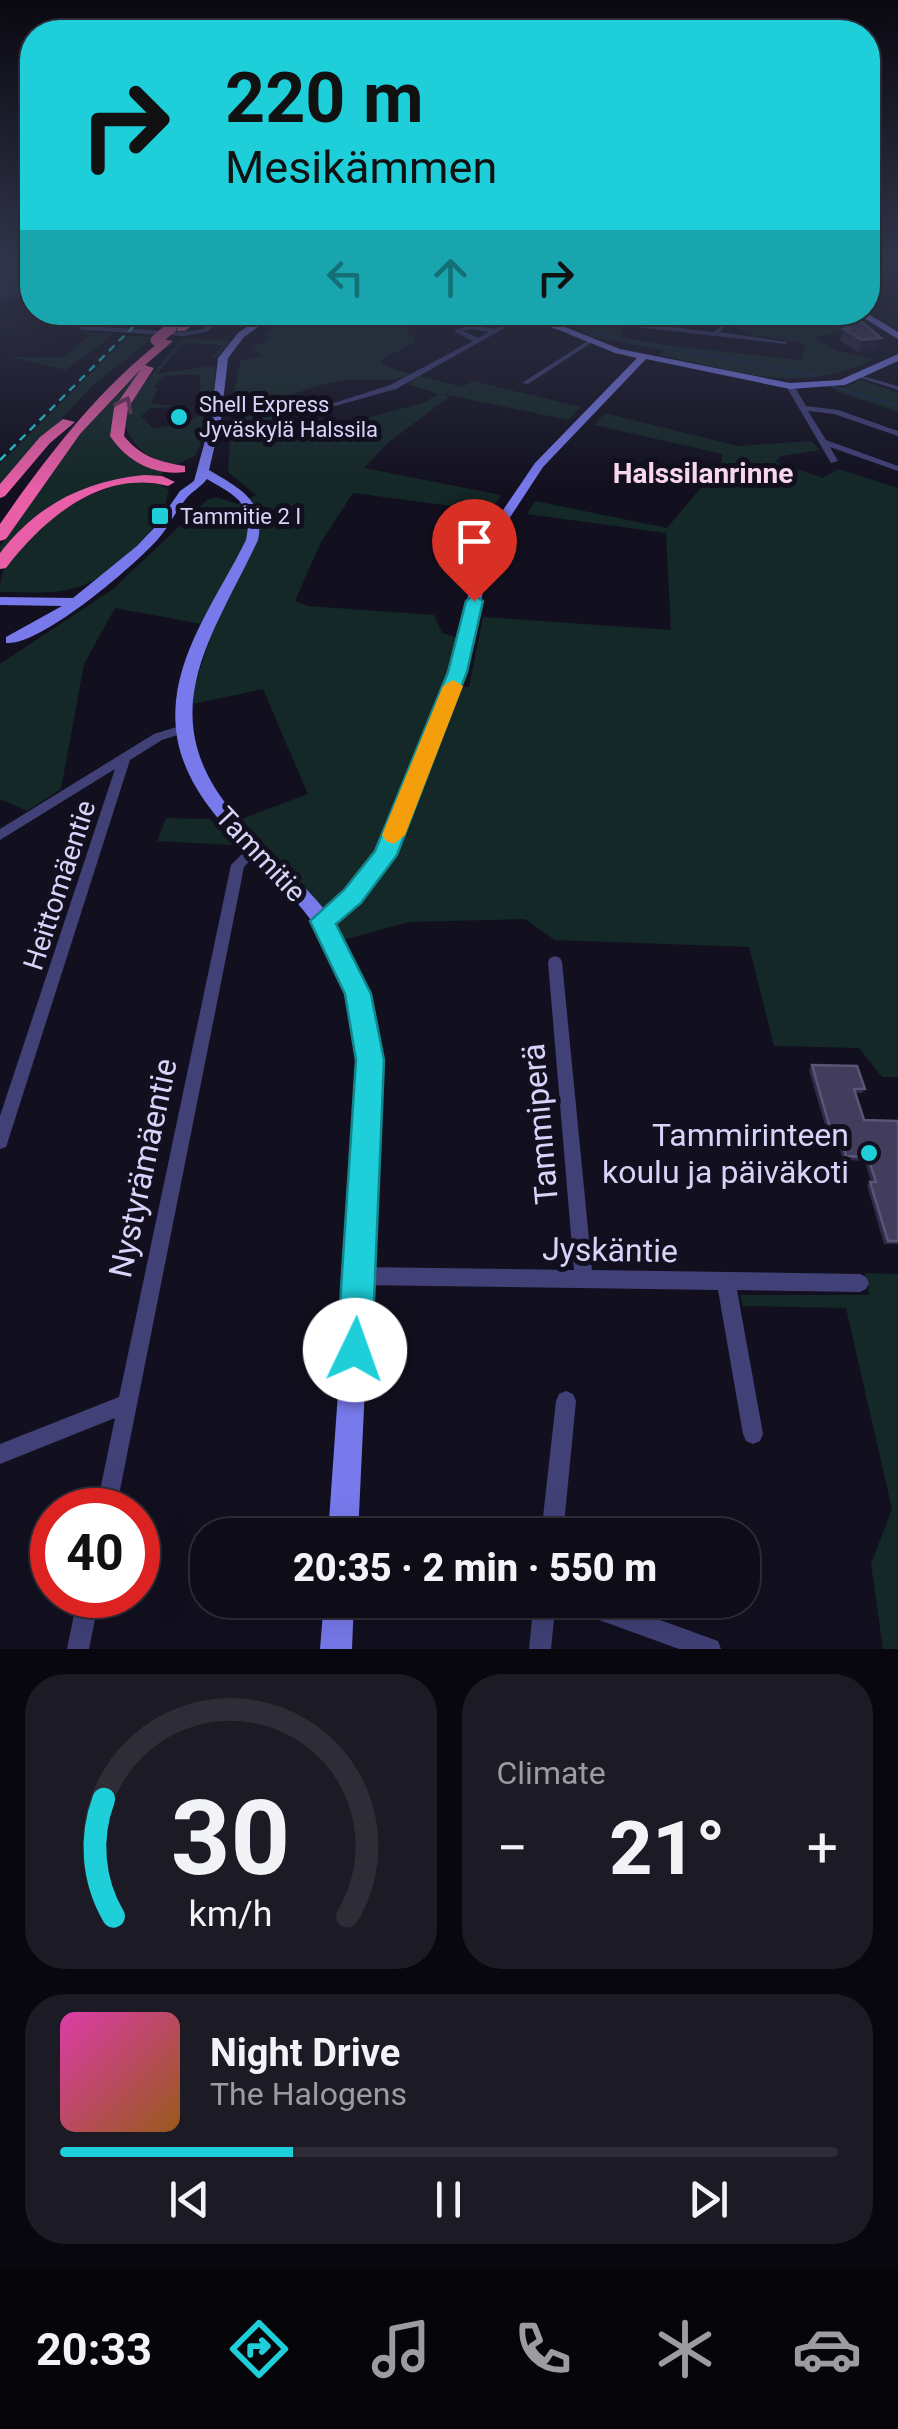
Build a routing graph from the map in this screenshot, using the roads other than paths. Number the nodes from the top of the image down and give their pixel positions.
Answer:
1 (166, 338) edge
2 (166, 338) edge
3 (167, 338) edge
4 (240, 338) edge
5 (473, 338) edge
6 (481, 338) edge
7 (580, 338) edge
8 (761, 338) edge
9 (478, 340) junction
10 (589, 342) junction
11 (785, 342) dead end
12 (898, 357) edge
13 (642, 358) junction
14 (860, 376) junction
15 (526, 383) dead end
16 (790, 386) junction
17 (898, 388) edge
18 (335, 404) dead end
19 (802, 408) junction
20 (68, 422) junction
21 (898, 434) edge
22 (821, 441) junction
23 (208, 445) junction
24 (834, 461) dead end
25 (898, 469) edge
26 (175, 475) junction
27 (201, 478) junction
28 (0, 492) edge
29 (178, 501) junction
30 (0, 516) edge
31 (0, 536) edge
32 (0, 564) edge
33 (0, 598) edge
34 (70, 600) junction
35 (5, 644) edge
36 (182, 729) junction
37 (125, 757) junction
38 (0, 835) edge
39 (256, 848) junction
40 (322, 921) junction
41 (555, 962) dead end
42 (0, 1141) edge
43 (359, 1276) junction
44 (584, 1280) junction
45 (726, 1282) junction
46 (860, 1283) dead end
47 (566, 1401) dead end
48 (128, 1403) junction
49 (752, 1434) dead end
50 (0, 1454) edge
51 (111, 1488) edge
52 (344, 1518) edge
53 (554, 1518) edge
54 (84, 1618) edge
55 (338, 1618) edge
56 (543, 1618) edge
57 (624, 1618) edge
58 (78, 1649) edge
59 (336, 1649) edge
60 (540, 1649) edge
61 (710, 1649) edge

1 - 20 highway
2 - 31 highway
26 -> 3 highway
4 - 23 street
5 - 9 street
6 - 9 street
7 - 10 street
8 - 11 street
9 - 18 street
10 - 13 street
10 - 15 street
12 - 14 street
13 - 16 street
13 - 40 street
14 - 16 street
14 - 17 street
16 - 19 street
19 - 21 street
19 - 22 street
20 - 28 highway
20 - 30 highway
22 - 24 street
22 - 25 street
23 - 26 street
23 - 27 street
26 - 27 street
26 - 27 street
26 - 29 street
26 - 32 highway
27 - 29 street
27 - 36 street, Tammitie
29 - 34 street
33 - 34 street
34 - 35 street
36 - 37 street
36 - 39 street, Tammitie
37 - 38 street
37 - 42 street, Heittomäentie
39 - 40 street, Tammitie
39 - 48 street, Nystyrämäentie
40 - 43 street, Tammitie
41 - 44 street, Tammiperä
43 - 44 street, Jyskäntie
43 - 52 street, Tammitie
44 - 45 street, Jyskäntie
45 - 46 street, Jyskäntie
45 - 49 street
47 - 53 street
48 - 50 street
48 - 51 street, Nystyrämäentie
54 - 58 street
55 - 59 street
56 - 60 street
57 - 61 street

